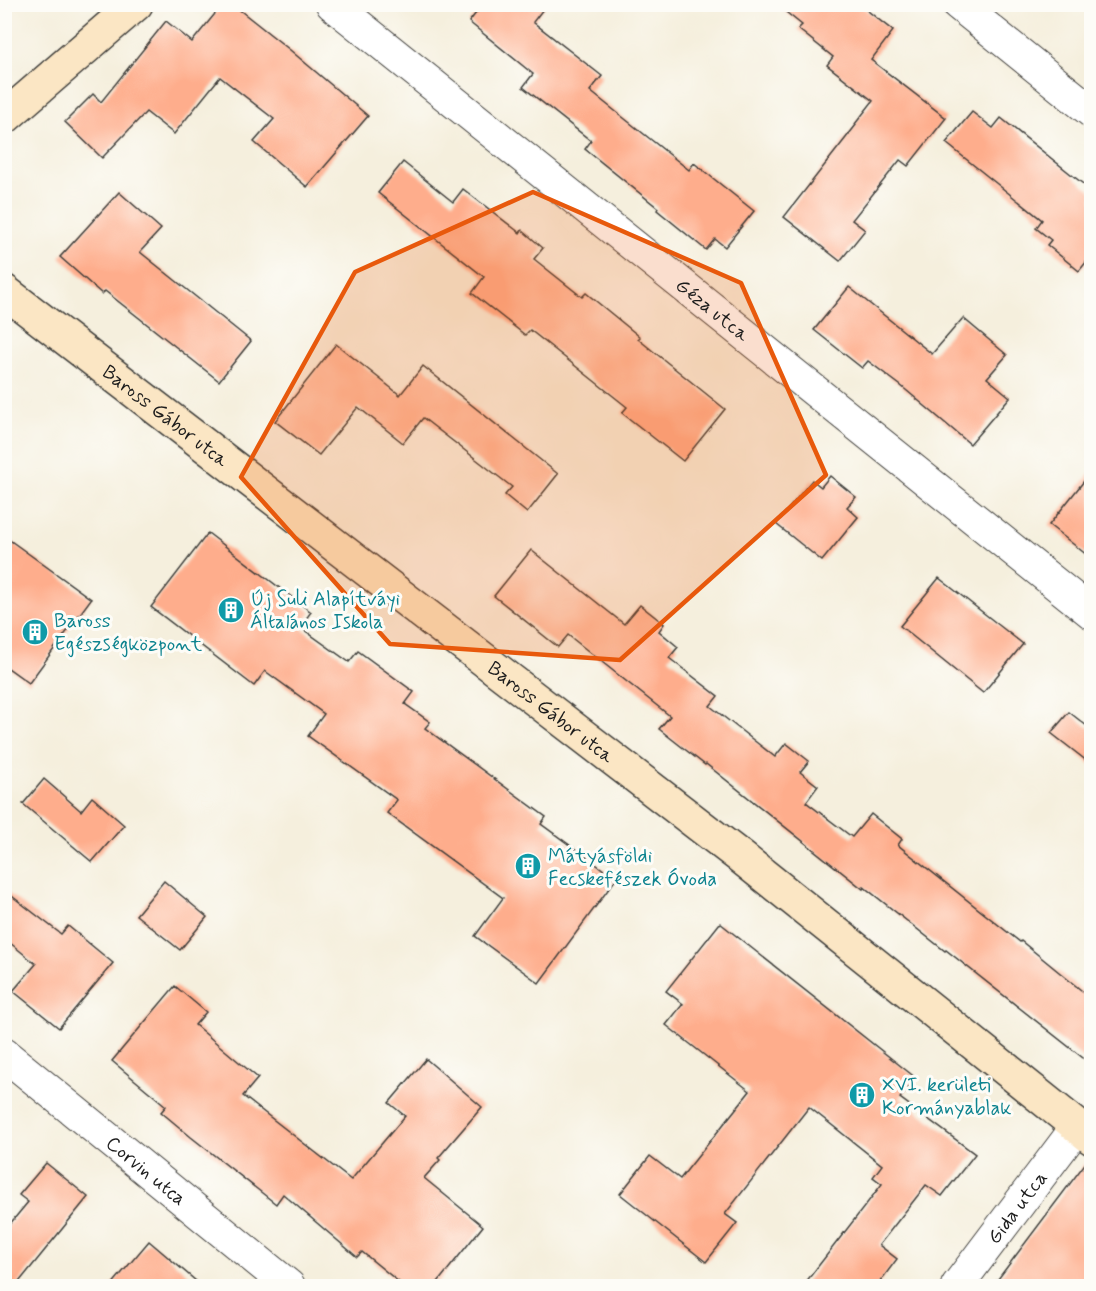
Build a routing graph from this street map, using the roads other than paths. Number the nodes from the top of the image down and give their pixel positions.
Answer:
1 (136, 4) edge
2 (332, 4) edge
3 (958, 4) edge
4 (1092, 112) edge
5 (4, 118) edge
6 (4, 291) edge
7 (1092, 613) edge
8 (4, 1054) edge
9 (1084, 1133) edge
10 (290, 1287) edge
11 (957, 1287) edge

1 - 5 street
2 - 7 street, Géza utca
3 - 4 street
6 - 9 street, Baross Gábor utca
8 - 10 street, Corvin utca
9 - 11 street, Gida utca

